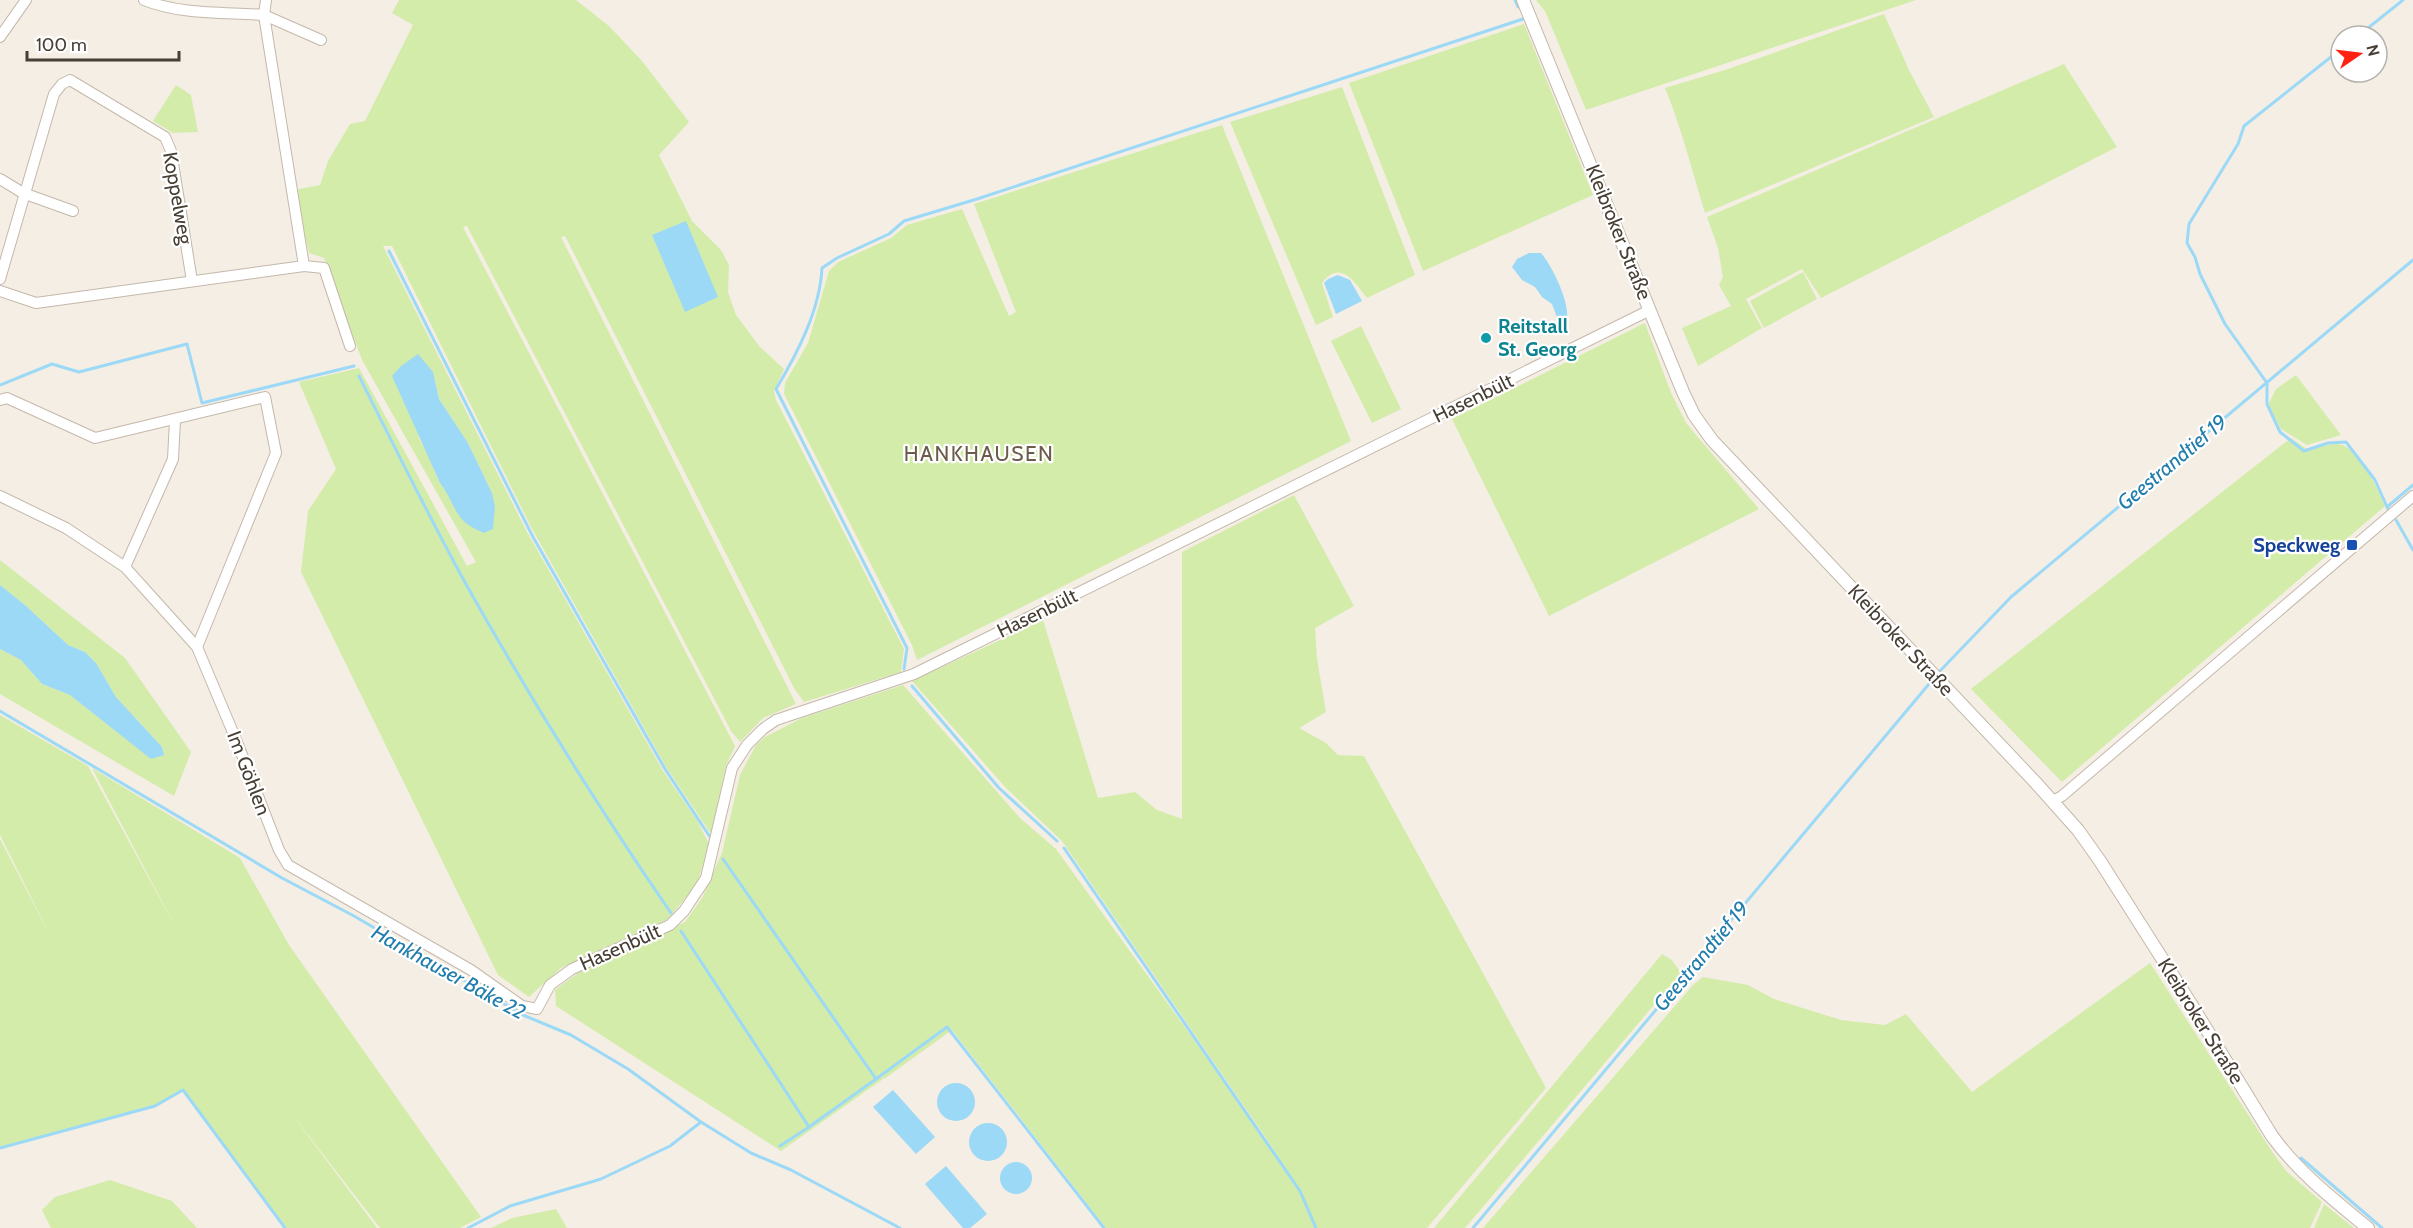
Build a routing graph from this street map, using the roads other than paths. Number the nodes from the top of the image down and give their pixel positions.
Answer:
1 (26, 0) edge
2 (144, 0) edge
3 (267, 0) edge
4 (1523, 0) edge
5 (264, 15) junction
6 (0, 37) edge
7 (321, 40) dead end
8 (0, 180) edge
9 (23, 193) junction
10 (73, 211) dead end
11 (304, 266) junction
12 (0, 279) edge
13 (192, 281) junction
14 (0, 291) edge
15 (1650, 310) junction
16 (350, 346) dead end
17 (0, 400) edge
18 (175, 420) junction
19 (0, 496) edge
20 (2413, 496) edge
21 (125, 567) junction
22 (197, 647) junction
23 (2053, 801) junction
24 (537, 1009) joint
25 (2368, 1228) edge

1 - 6 street
2 - 5 street
3 - 5 street
4 - 15 street, Kleibroker Straße
5 - 7 street
5 - 11 street
8 - 9 street
9 - 10 street
9 - 12 street, Koppelweg
9 - 13 street, Koppelweg
11 - 13 street
11 - 16 street
13 - 14 street
15 - 23 street, Kleibroker Straße
15 - 24 street, Hasenbült
17 - 18 street
18 - 21 street
18 - 22 street
19 - 21 street, Im Göhlen
20 - 23 street
21 - 22 street, Im Göhlen
22 - 24 street, Im Göhlen
23 - 25 street, Kleibroker Straße

